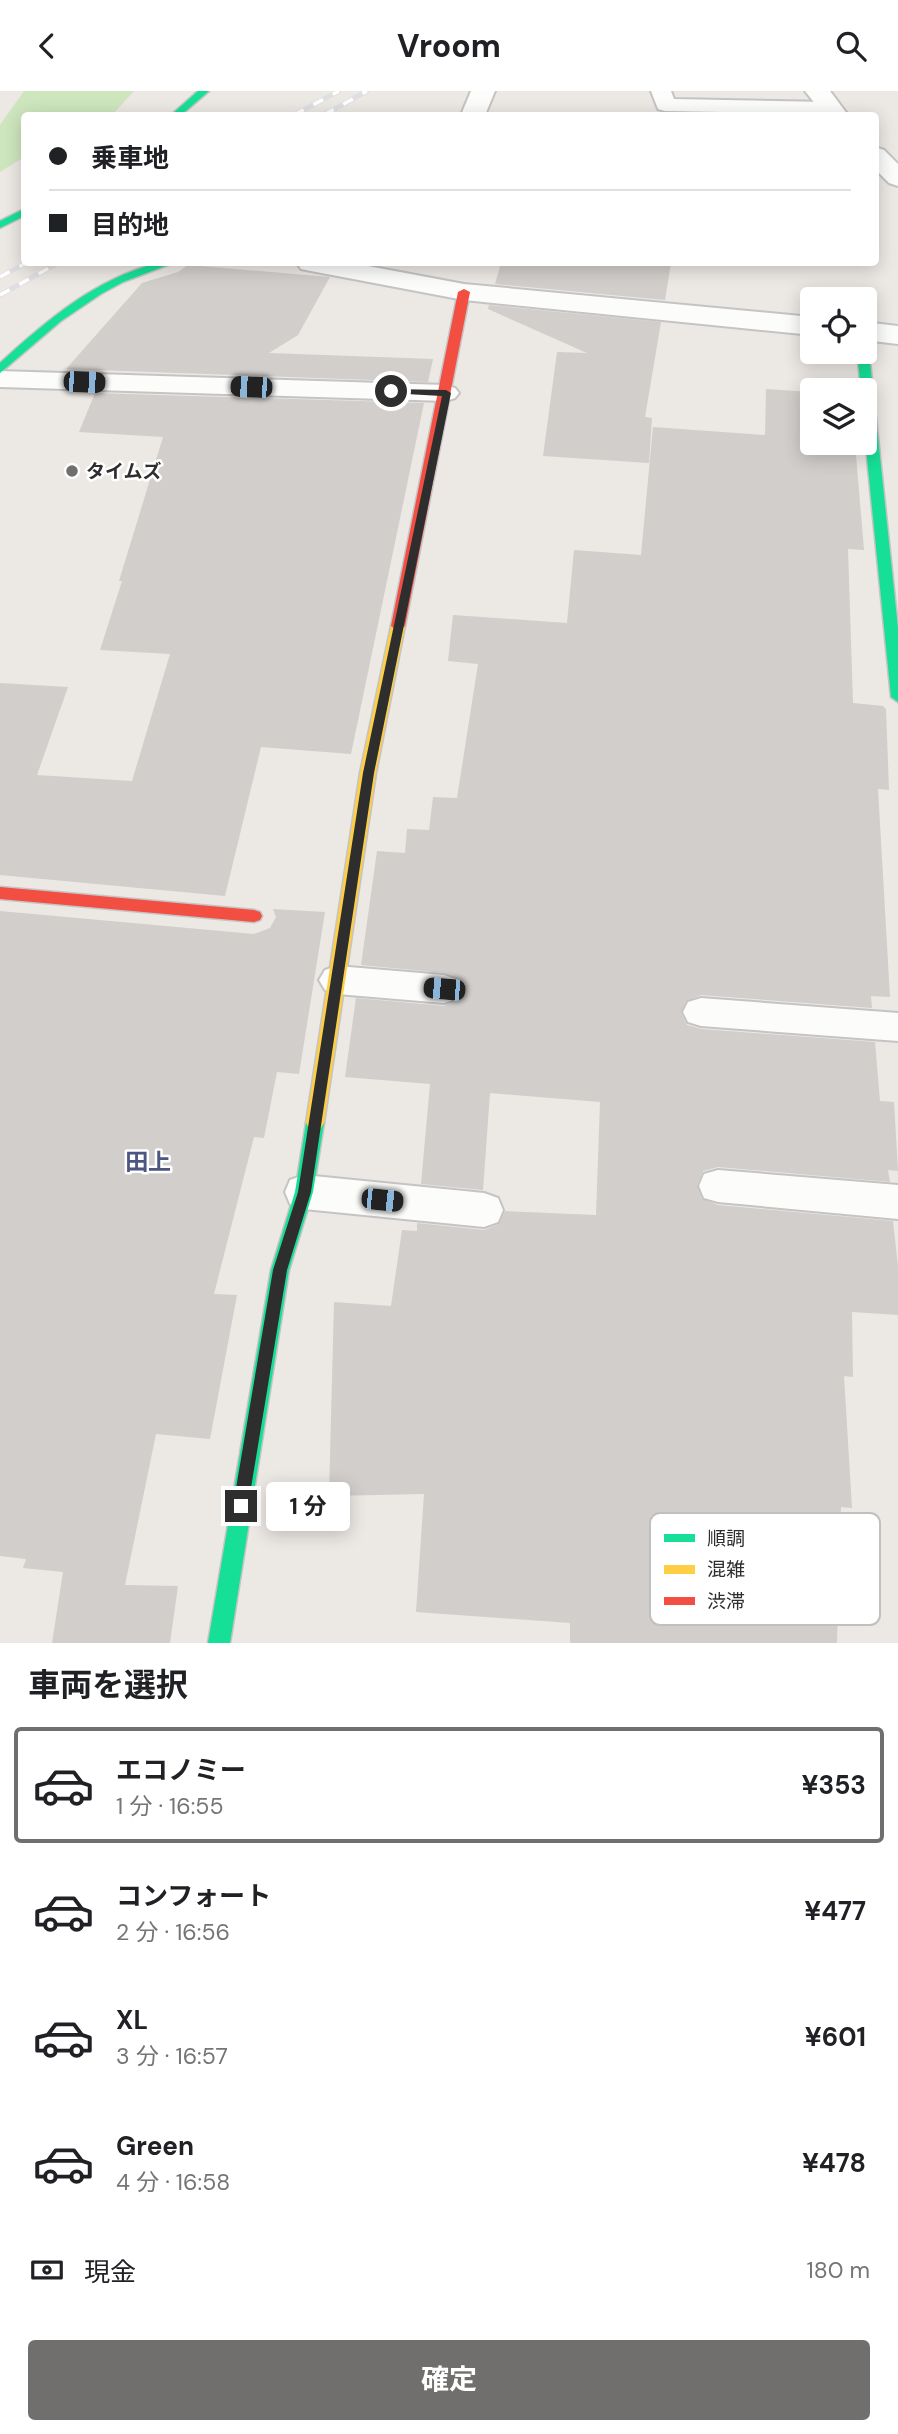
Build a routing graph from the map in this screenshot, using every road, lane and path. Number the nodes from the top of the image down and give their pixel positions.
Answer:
1 (204, 91) edge
2 (482, 91) edge
3 (661, 91) edge
4 (827, 105) edge
5 (180, 112) edge
6 (474, 112) edge
7 (879, 159) edge
8 (898, 177) edge
9 (21, 214) edge
10 (0, 225) edge
11 (156, 266) edge
12 (327, 266) edge
13 (464, 292) junction
14 (800, 325) edge
15 (877, 333) edge
16 (898, 335) edge
17 (864, 364) edge
18 (0, 369) edge
19 (0, 379) edge
20 (446, 393) junction
21 (898, 697) edge
22 (0, 893) edge
23 (254, 916) dead end
24 (337, 980) junction
25 (444, 989) dead end
26 (701, 1012) dead end
27 (898, 1027) edge
28 (718, 1186) dead end
29 (304, 1192) junction
30 (898, 1202) edge
31 (484, 1210) dead end
32 (219, 1643) edge

1 - 5 street
2 - 6 street
3 - 4 lane
7 - 8 street
9 - 10 street
11 - 18 street
12 - 13 street
13 - 14 street
13 - 20 street
15 - 16 street
17 - 21 street
19 - 20 lane
20 - 24 street
22 - 23 street
24 - 25 lane
24 - 29 street
26 - 27 lane
28 - 30 lane
29 - 31 lane
29 - 32 street

